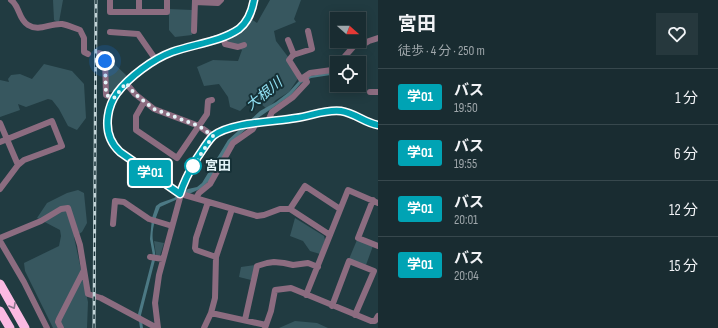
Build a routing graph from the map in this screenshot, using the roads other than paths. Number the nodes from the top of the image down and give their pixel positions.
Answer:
1 (11, 0) edge
2 (110, 0) edge
3 (139, 0) edge
4 (167, 0) edge
5 (221, 0) edge
6 (254, 0) edge
7 (195, 1) edge
8 (139, 11) junction
9 (194, 31) dead end
10 (308, 31) dead end
11 (110, 32) dead end
12 (223, 36) junction
13 (378, 38) edge
14 (288, 40) dead end
15 (244, 45) dead end
16 (99, 53) dead end
17 (88, 54) dead end
18 (294, 54) junction
19 (345, 56) edge
20 (156, 60) junction
21 (330, 70) edge
22 (306, 79) junction
23 (126, 83) junction
24 (370, 92) dead end
25 (378, 92) edge
26 (114, 98) junction
27 (208, 101) dead end
28 (144, 102) junction
29 (268, 121) junction
30 (0, 123) edge
31 (255, 123) junction
32 (378, 125) edge
33 (199, 126) junction
34 (213, 136) junction
35 (7, 140) junction
36 (0, 142) edge
37 (18, 165) junction
38 (0, 189) edge
39 (180, 194) junction
40 (196, 198) junction
41 (375, 201) edge
42 (208, 202) junction
43 (232, 209) junction
44 (290, 209) junction
45 (340, 209) junction
46 (113, 224) dead end
47 (172, 226) junction
48 (330, 235) junction
49 (0, 240) edge
50 (378, 246) edge
51 (216, 257) junction
52 (318, 267) junction
53 (84, 268) junction
54 (0, 284) edge
55 (306, 295) junction
56 (332, 306) junction
57 (0, 311) edge
58 (211, 313) junction
59 (355, 315) junction
60 (378, 316) edge
61 (245, 320) junction
62 (265, 326) edge
63 (10, 328) edge
64 (25, 328) edge
65 (47, 328) edge
66 (61, 328) edge
67 (158, 328) edge
68 (204, 328) edge

1 - 17 street
2 - 8 street
3 - 8 street
4 - 8 street
5 - 7 street
6 - 12 street
7 - 9 street
10 - 18 street
11 - 20 street
12 - 15 street
12 - 20 street
13 - 19 street
14 - 18 street
16 - 26 street
18 - 22 street
20 - 23 street
21 - 22 street
22 - 29 street
23 - 26 street
23 - 28 street
24 - 25 street
26 - 39 street
27 - 33 street
28 - 33 street
28 - 33 street
29 - 31 street
29 - 32 street
30 - 35 street
31 - 34 street
31 - 40 street
33 - 34 street
34 - 39 street
35 - 36 street
35 - 37 street
35 - 37 street
37 - 38 street
39 - 40 street
39 - 47 street
40 - 42 street
41 - 45 street
41 - 50 street
42 - 43 street
42 - 51 street
43 - 44 street
43 - 51 street
44 - 45 street
44 - 48 street
45 - 48 street
46 - 47 street
47 - 67 street
48 - 52 street
49 - 53 street
49 - 65 street
51 - 58 street
52 - 55 street
52 - 61 street
53 - 66 street
53 - 67 street
54 -> 64 highway
55 - 56 street
55 - 62 street
56 - 59 street
56 - 59 street
57 - 63 highway
58 - 61 street
58 - 68 street
59 - 60 street
61 - 62 street

